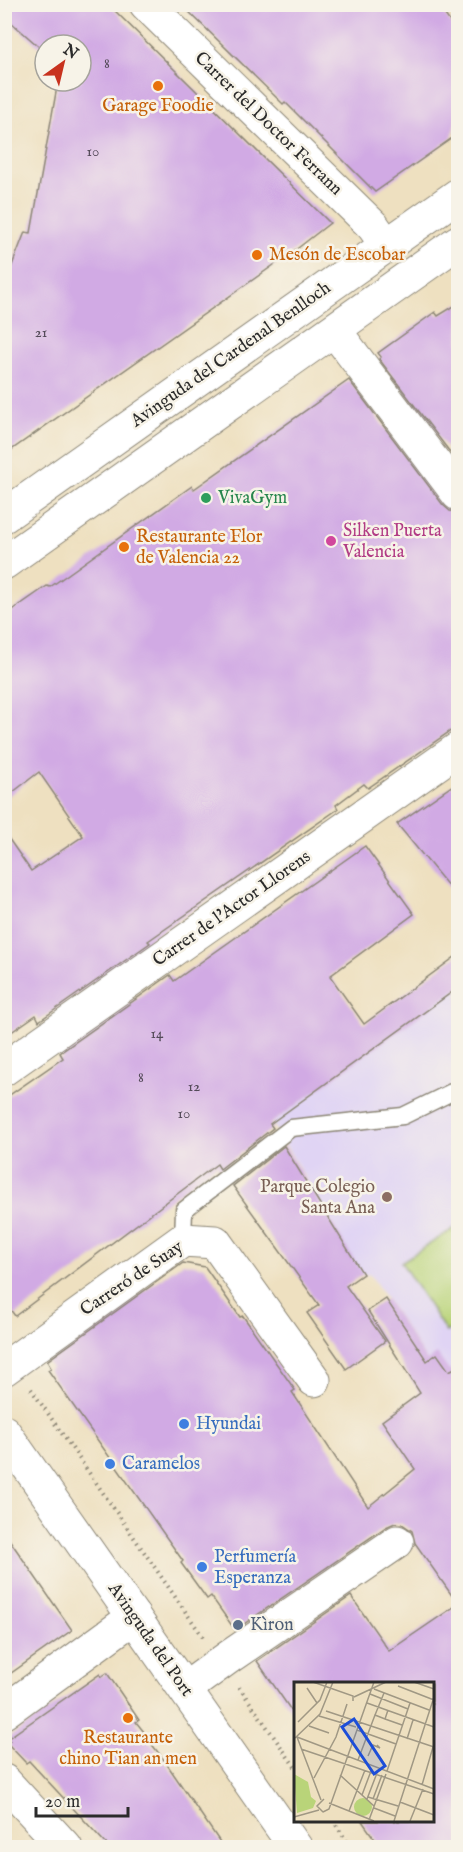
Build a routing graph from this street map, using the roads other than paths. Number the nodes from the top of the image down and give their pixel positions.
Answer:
1 (146, 4) edge
2 (459, 195) edge
3 (459, 242) edge
4 (387, 246) junction
5 (335, 331) junction
6 (459, 494) edge
7 (4, 516) edge
8 (4, 562) edge
9 (459, 748) edge
10 (4, 1069) edge
11 (459, 1089) edge
12 (183, 1240) junction
13 (17, 1377) edge
14 (314, 1380) dead end
15 (4, 1432) edge
16 (397, 1542) dead end
17 (134, 1617) junction
18 (185, 1689) junction
19 (4, 1712) edge
20 (4, 1781) edge
21 (66, 1848) edge
22 (296, 1848) edge

1 - 4 street, Carrer del Doctor Ferrann
2 - 4 street, Avinguda del Cardenal Benlloch
3 - 5 street
4 - 7 street, Avinguda del Cardenal Benlloch
5 - 6 street
5 - 8 street
9 - 10 street, Carrer de l'Actor Llorens
11 - 12 lane
12 - 13 street, Carreró de Suay
12 - 14 street, Carreró de Suay
15 - 17 street, Avinguda del Port
16 - 18 street
17 - 18 street, Avinguda del Port
17 - 19 street
18 - 22 street, Avinguda del Port
20 - 21 street

